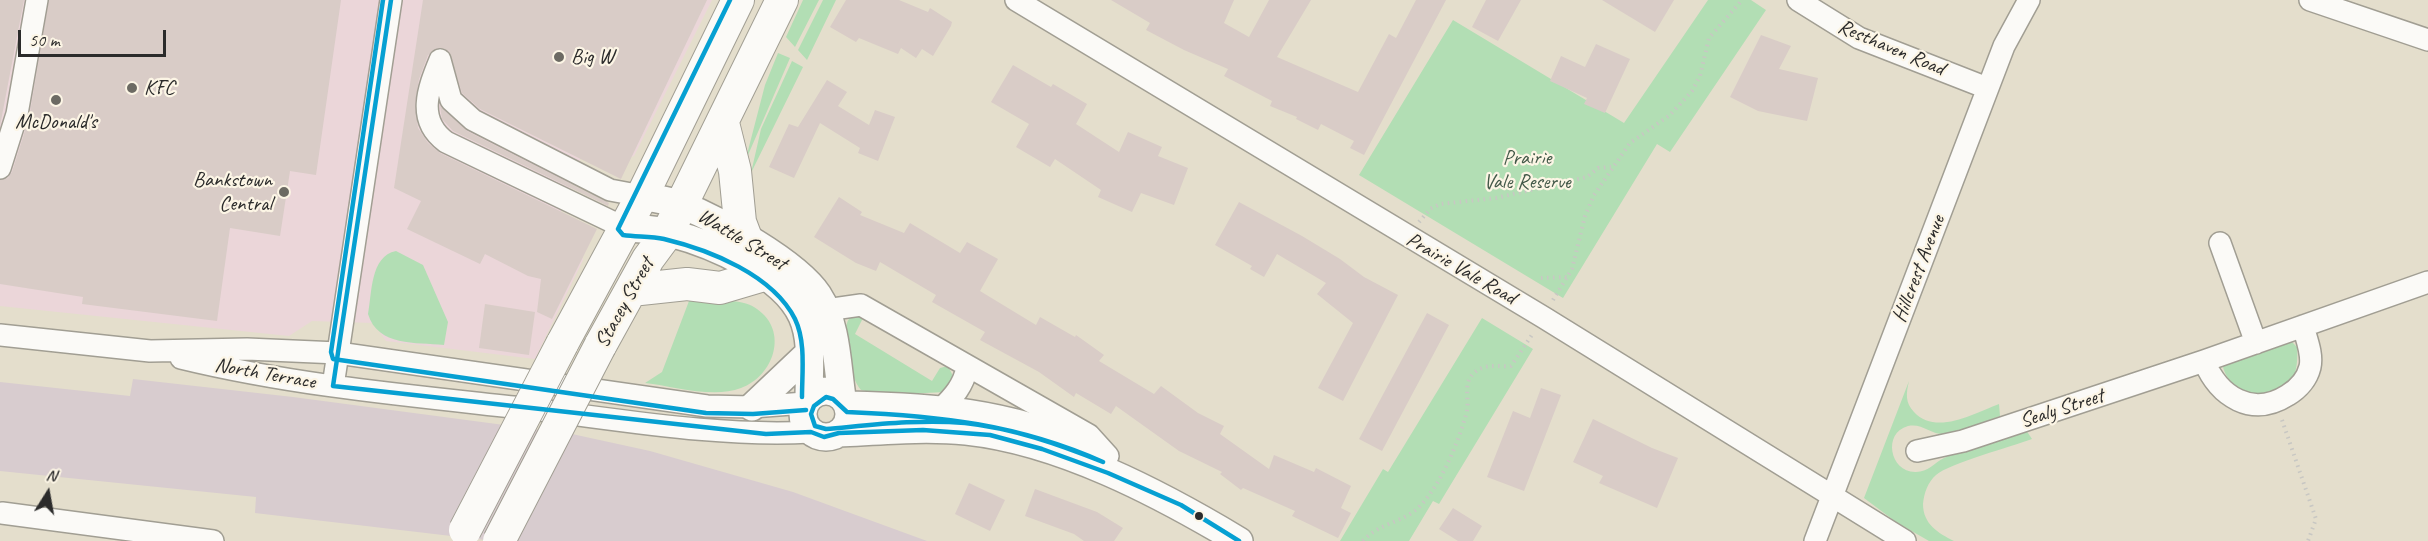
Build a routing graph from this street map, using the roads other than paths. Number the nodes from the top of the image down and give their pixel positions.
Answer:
1 (37, 0) edge
2 (391, 0) edge
3 (738, 0) edge
4 (782, 0) edge
5 (1016, 0) edge
6 (1798, 0) edge
7 (2029, 0) edge
8 (2310, 0) edge
9 (2428, 40) edge
10 (1988, 88) junction
11 (723, 123) junction
12 (0, 168) edge
13 (642, 196) junction
14 (674, 218) junction
15 (625, 228) junction
16 (746, 238) junction
17 (2220, 243) dead end
18 (764, 275) junction
19 (2428, 282) edge
20 (631, 290) junction
21 (826, 310) junction
22 (2303, 326) junction
23 (0, 335) edge
24 (2256, 343) junction
25 (150, 351) junction
26 (338, 353) junction
27 (809, 353) junction
28 (2205, 361) junction
29 (967, 368) junction
30 (333, 386) junction
31 (807, 400) junction
32 (845, 401) junction
33 (752, 407) junction
34 (941, 409) junction
35 (811, 432) junction
36 (838, 433) junction
37 (1917, 451) dead end
38 (1108, 456) junction
39 (1832, 498) junction
40 (1180, 506) junction
41 (1, 512) edge
42 (213, 541) edge
43 (460, 541) edge
44 (499, 541) edge
45 (1239, 541) edge
46 (1815, 541) edge
47 (1905, 541) edge

1 - 12 street
2 - 26 street
3 - 13 highway, Stacey Street
4 - 11 highway, Stacey Street
5 - 39 street, Prairie Vale Road
6 - 10 street, Resthaven Road
7 - 10 street, Hillcrest Avenue
8 - 9 street
10 - 39 street, Hillcrest Avenue
11 - 14 highway, Stacey Street
11 - 16 highway
13 - 14 main road, Wattle Street
13 - 15 highway, Stacey Street
13 - 15 street
14 - 15 main road, Wattle Street
14 - 16 main road, Wattle Street
14 - 18 main road, Wattle Street
14 - 20 highway, Stacey Street
15 - 43 highway, Stacey Street, bridge
16 - 21 main road, Wattle Street
17 - 24 street
18 - 20 highway
18 - 27 main road, Wattle Street
19 - 22 street, Sealy Street
20 - 44 highway, Stacey Street, bridge
21 - 29 street
21 - 32 main road, Wattle Street
22 - 24 street, Sealy Street
22 - 28 street
23 - 25 street, North Terrace
24 - 28 street, Sealy Street
25 - 26 street, North Terrace
25 - 30 street, North Terrace
26 - 30 street
26 - 33 street, North Terrace
27 - 31 main road, Wattle Street
27 - 33 main road
28 - 37 street, Sealy Street
29 - 34 street
29 - 38 street
30 - 35 street, North Terrace
31 - 32 main road
31 - 33 street, North Terrace
31 - 35 main road
32 - 34 main road
32 - 36 main road
34 - 38 main road
35 - 36 main road
36 - 40 main road
38 - 40 main road
39 - 46 street, Hillcrest Avenue
39 - 47 street, Prairie Vale Road
40 - 45 main road
41 - 42 street

